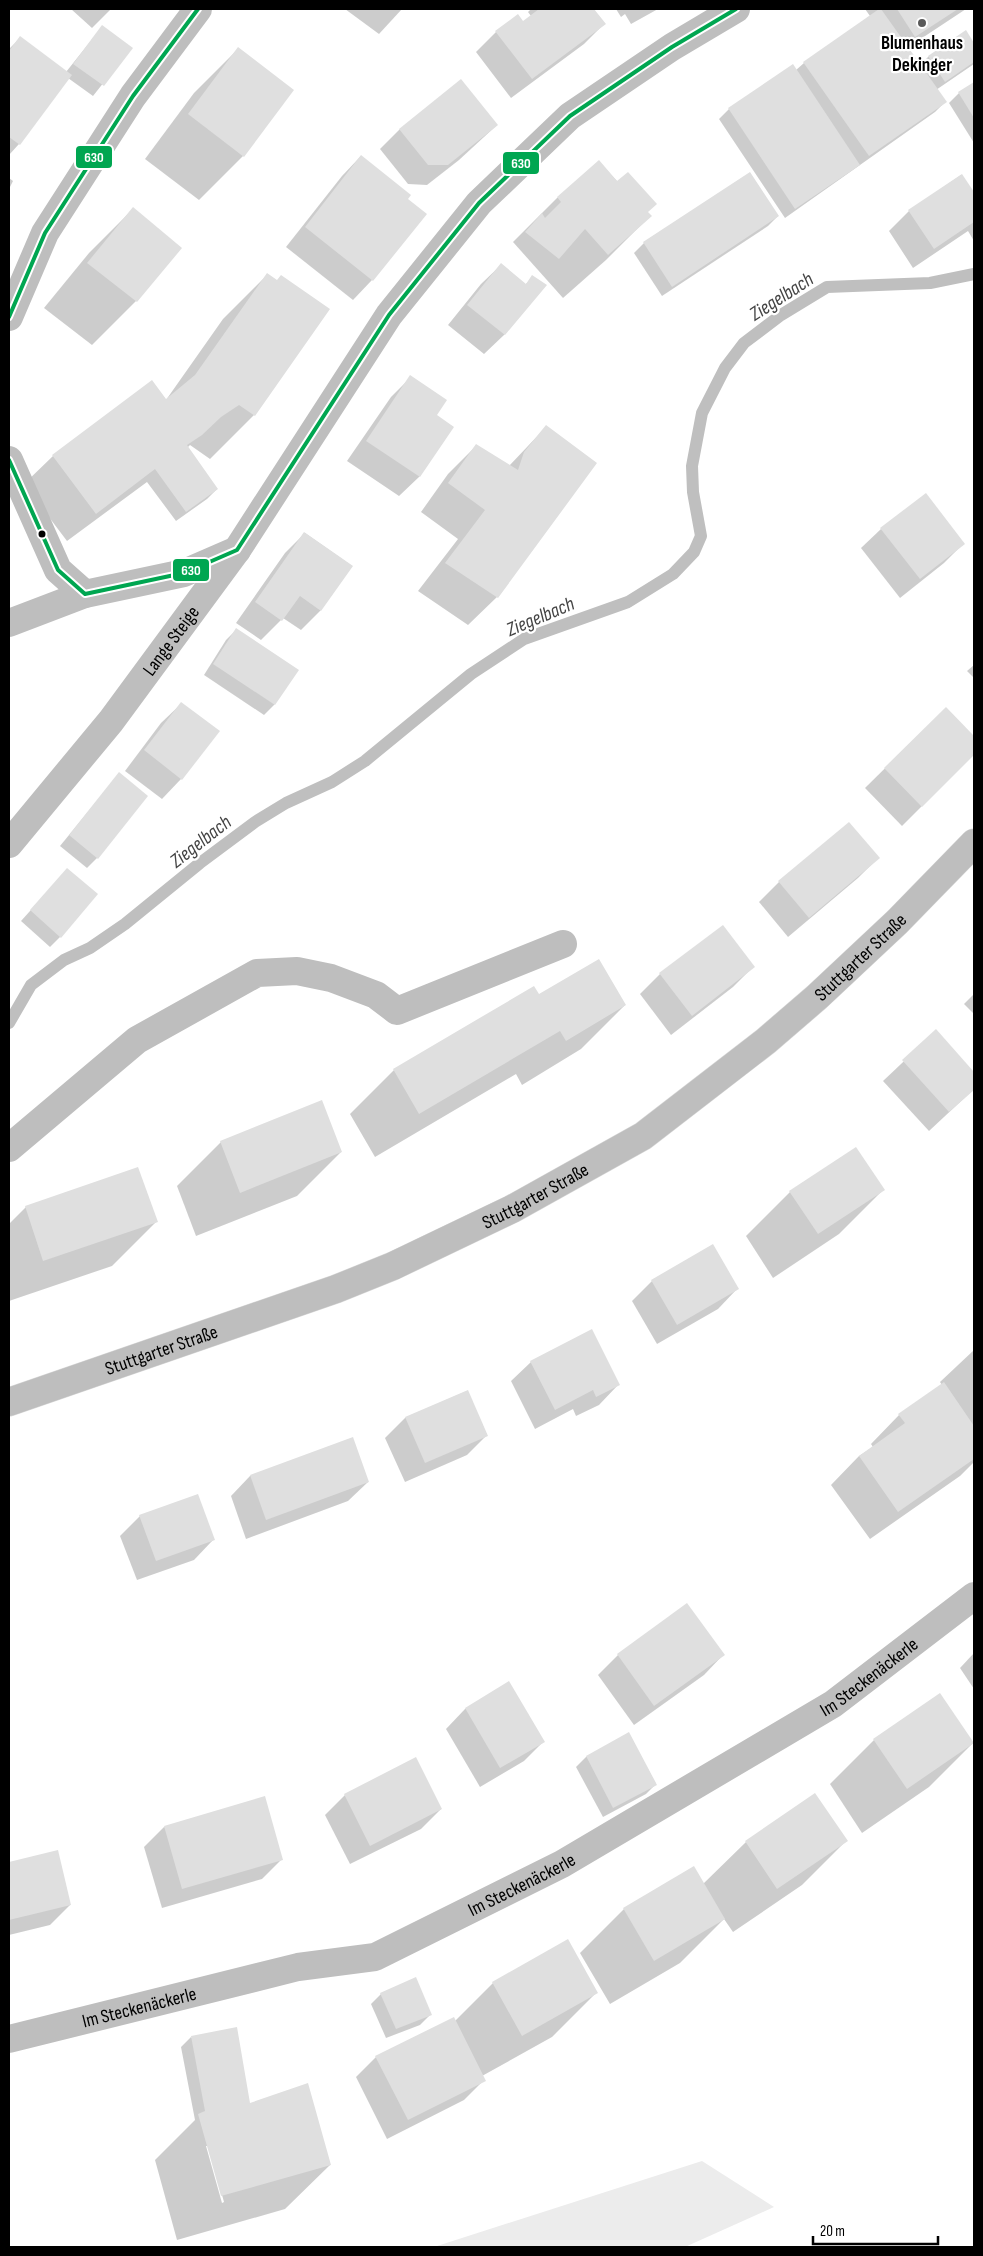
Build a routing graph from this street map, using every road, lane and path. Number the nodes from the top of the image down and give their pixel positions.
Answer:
1 (198, 9) edge
2 (736, 9) edge
3 (9, 317) edge
4 (9, 460) edge
5 (237, 550) junction
6 (85, 594) junction
7 (9, 623) edge
8 (974, 843) edge
9 (9, 844) edge
10 (563, 944) dead end
11 (9, 1148) edge
12 (9, 1402) edge
13 (974, 1596) edge
14 (9, 2038) edge

1 - 3 street
2 - 5 street, Lange Steige
4 - 6 street
5 - 6 street
5 - 9 street, Lange Steige
6 - 7 street
8 - 12 street, Stuttgarter Straße
10 - 11 street
13 - 14 street, Im Steckenäckerle

